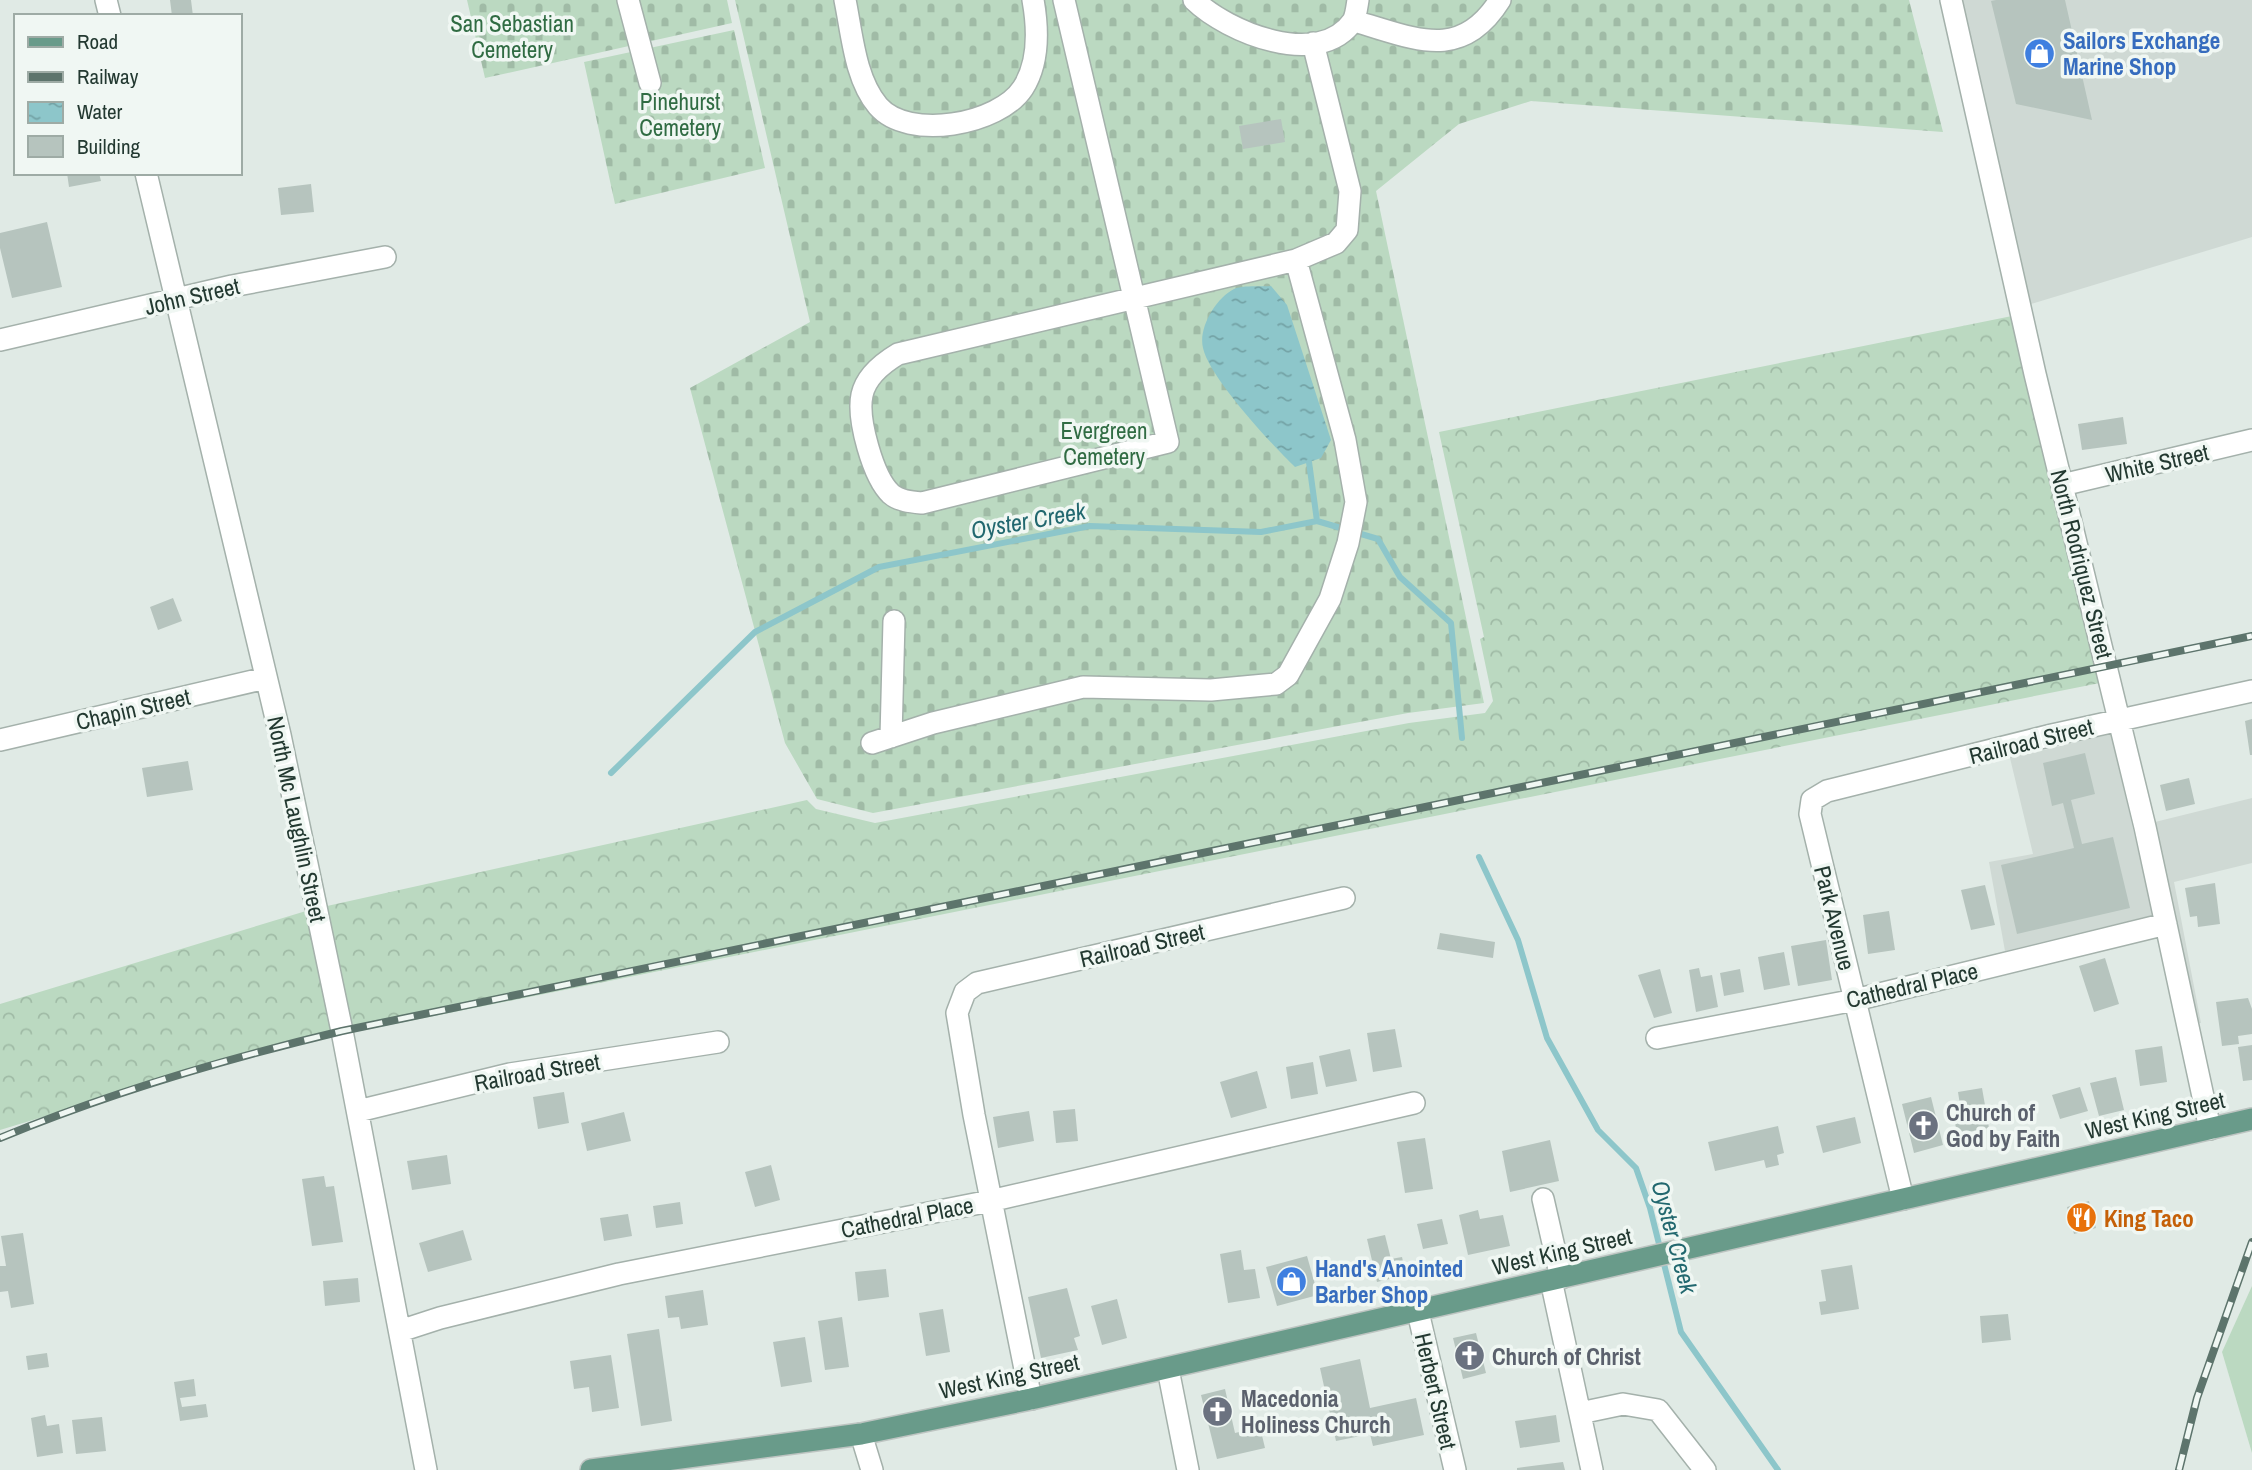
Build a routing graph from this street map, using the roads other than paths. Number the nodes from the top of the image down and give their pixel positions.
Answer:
1 (628, 0) edge
2 (845, 0) edge
3 (1033, 0) edge
4 (1064, 0) edge
5 (1194, 0) edge
6 (1500, 0) edge
7 (1951, 0) edge
8 (1356, 10) edge
9 (1313, 43) junction
10 (650, 83) dead end
11 (146, 175) edge
12 (384, 257) dead end
13 (1296, 260) junction
14 (1135, 299) junction
15 (176, 300) junction
16 (0, 340) edge
17 (2252, 440) edge
18 (2062, 485) junction
19 (894, 621) dead end
20 (266, 678) junction
21 (2252, 691) edge
22 (2118, 720) junction
23 (0, 740) edge
24 (1812, 800) joint
25 (1343, 898) dead end
26 (2166, 924) junction
27 (1855, 1000) junction
28 (1657, 1038) dead end
29 (718, 1042) dead end
30 (1414, 1102) dead end
31 (358, 1111) junction
32 (2252, 1119) edge
33 (2210, 1129) junction
34 (1543, 1199) dead end
35 (1903, 1199) junction
36 (990, 1201) junction
37 (1556, 1279) junction
38 (1418, 1312) junction
39 (400, 1331) junction
40 (1168, 1369) junction
41 (1031, 1399) junction
42 (1580, 1413) junction
43 (861, 1434) junction
44 (666, 1466) edge
45 (426, 1470) edge
46 (591, 1470) edge
47 (872, 1470) edge
48 (1188, 1470) edge
49 (1455, 1470) edge
50 (1592, 1470) edge
51 (1705, 1470) edge

1 - 10 street
2 - 3 street
4 - 14 street
5 - 9 street
6 - 8 street
7 - 18 street, North Rodriquez Street
8 - 9 street
9 - 13 street
11 - 15 street, North Mc Laughlin Street
12 - 15 street, John Street
13 - 14 street
13 - 19 street
14 - 14 street
15 - 16 street, John Street
15 - 20 street, North Mc Laughlin Street
17 - 18 street, White Street
18 - 22 street, North Rodriquez Street
20 - 23 street, Chapin Street
20 - 31 street, North Mc Laughlin Street
21 - 22 street, Railroad Street
22 - 24 street, Railroad Street
22 - 26 street, North Rodriquez Street
24 - 27 street, Park Avenue
25 - 36 street, Railroad Street
26 - 27 street, Cathedral Place
26 - 33 street, North Rodriquez Street
27 - 28 street, Cathedral Place
27 - 35 street, Park Avenue
29 - 31 street, Railroad Street
30 - 36 street, Cathedral Place
31 - 39 street, North Mc Laughlin Street
32 - 33 main road, West King Street
33 - 35 main road, West King Street
34 - 37 street
35 - 37 main road, West King Street
36 - 39 street, Cathedral Place
36 - 41 street
37 - 38 main road, West King Street
37 - 42 street
38 - 40 main road, West King Street
38 - 49 street, Herbert Street
39 - 45 street, North Mc Laughlin Street
40 - 41 main road, West King Street
40 - 48 street
41 - 43 main road, West King Street
42 - 50 street
42 - 51 street
43 - 44 main road, West King Street
43 - 47 street
44 - 46 main road, West King Street

